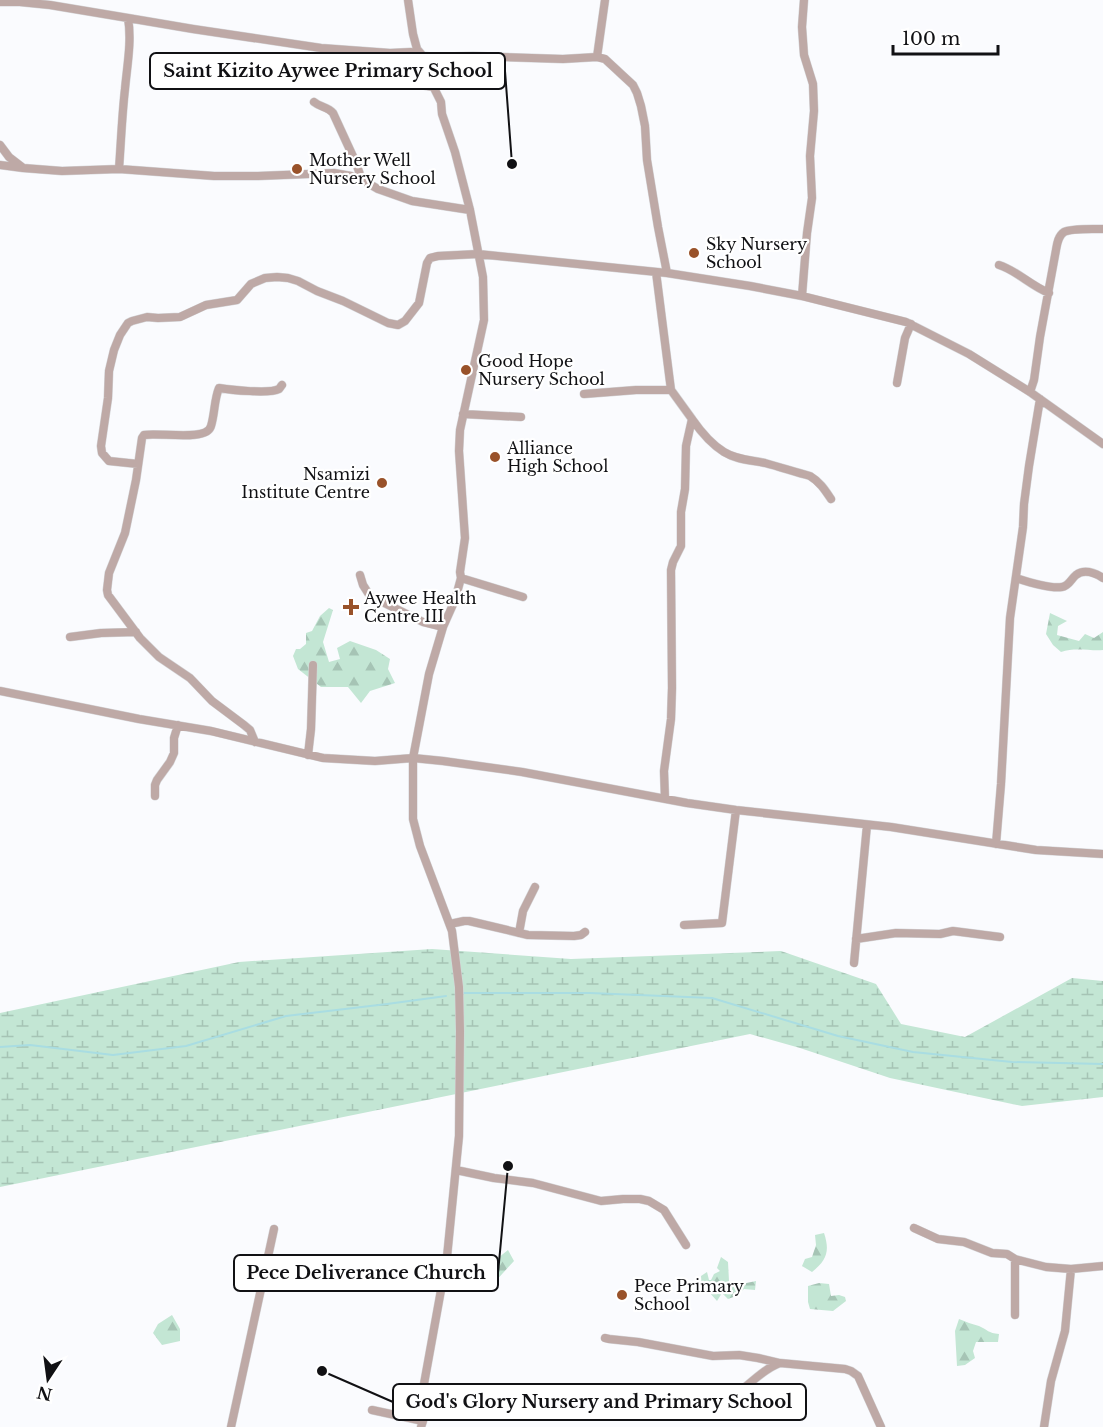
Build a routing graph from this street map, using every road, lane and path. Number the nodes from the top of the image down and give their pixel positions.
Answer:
1 (408, 0) edge
2 (605, 0) edge
3 (804, 0) edge
4 (0, 2) edge
5 (128, 18) junction
6 (423, 56) junction
7 (597, 57) junction
8 (369, 85) dead end
9 (434, 87) junction
10 (314, 102) dead end
11 (0, 145) edge
12 (0, 165) edge
13 (23, 168) junction
14 (119, 169) junction
15 (362, 180) junction
16 (470, 210) junction
17 (1103, 229) edge
18 (478, 254) junction
19 (999, 265) dead end
20 (656, 272) junction
21 (667, 273) junction
22 (1049, 293) junction
23 (802, 296) junction
24 (911, 324) junction
25 (897, 383) dead end
26 (282, 385) dead end
27 (671, 390) junction
28 (1030, 392) junction
29 (584, 394) dead end
30 (1040, 399) junction
31 (463, 414) junction
32 (521, 417) dead end
33 (692, 419) junction
34 (1103, 444) edge
35 (138, 464) junction
36 (831, 500) dead end
37 (360, 575) dead end
38 (461, 578) junction
39 (1016, 578) junction
40 (1103, 578) edge
41 (523, 597) dead end
42 (443, 627) junction
43 (135, 632) junction
44 (70, 637) dead end
45 (313, 665) dead end
46 (0, 691) edge
47 (178, 725) junction
48 (255, 742) junction
49 (308, 755) junction
50 (413, 758) junction
51 (155, 796) dead end
52 (665, 799) junction
53 (736, 810) junction
54 (867, 825) junction
55 (996, 844) junction
56 (1103, 854) edge
57 (535, 887) dead end
58 (450, 924) junction
59 (684, 925) dead end
60 (585, 932) dead end
61 (519, 933) junction
62 (1000, 937) dead end
63 (856, 939) junction
64 (854, 963) dead end
65 (456, 1170) junction
66 (914, 1228) dead end
67 (274, 1229) dead end
68 (686, 1245) dead end
69 (1015, 1259) junction
70 (1103, 1266) edge
71 (1071, 1269) junction
72 (1015, 1315) dead end
73 (606, 1338) dead end
74 (780, 1363) junction
75 (739, 1392) dead end
76 (372, 1410) dead end
77 (422, 1424) edge
78 (231, 1427) edge
79 (882, 1427) edge
80 (1044, 1427) edge

1 - 6 street
2 - 7 street
3 - 23 street
4 - 5 street
5 - 6 street
5 - 14 street
6 - 7 street
6 - 9 street
7 - 21 street
8 - 9 street
9 - 16 street
10 - 15 street
11 - 13 street
12 - 13 street
13 - 14 street
14 - 15 street
15 - 16 street
16 - 18 street
17 - 22 street
18 - 20 street
18 - 31 street
18 - 35 street
19 - 22 street
20 - 21 street
20 - 27 street
21 - 23 street
22 - 28 street
23 - 24 street
24 - 25 street
24 - 28 street
26 - 35 street
27 - 29 street
27 - 33 street
28 - 30 street
30 - 34 street
30 - 39 street
31 - 32 street
31 - 38 street
33 - 36 street
33 - 52 street
35 - 43 street
37 - 42 street
38 - 41 street
38 - 42 street
39 - 40 street
39 - 55 street
42 - 50 street
43 - 44 street
43 - 48 street
45 - 49 street
46 - 47 street
47 - 48 street
47 - 51 street
48 - 49 street
49 - 50 street
50 - 52 street
50 - 58 street
52 - 53 street
53 - 54 street
53 - 59 street
54 - 55 street
54 - 63 street
55 - 56 street
57 - 61 street
58 - 61 street
58 - 65 street
60 - 61 street
62 - 63 street
63 - 64 street
65 - 68 street
65 - 77 street
66 - 69 street
67 - 78 street
69 - 71 street
69 - 72 street
70 - 71 street
71 - 80 street
73 - 74 street
74 - 75 street
74 - 79 street
76 - 77 street

